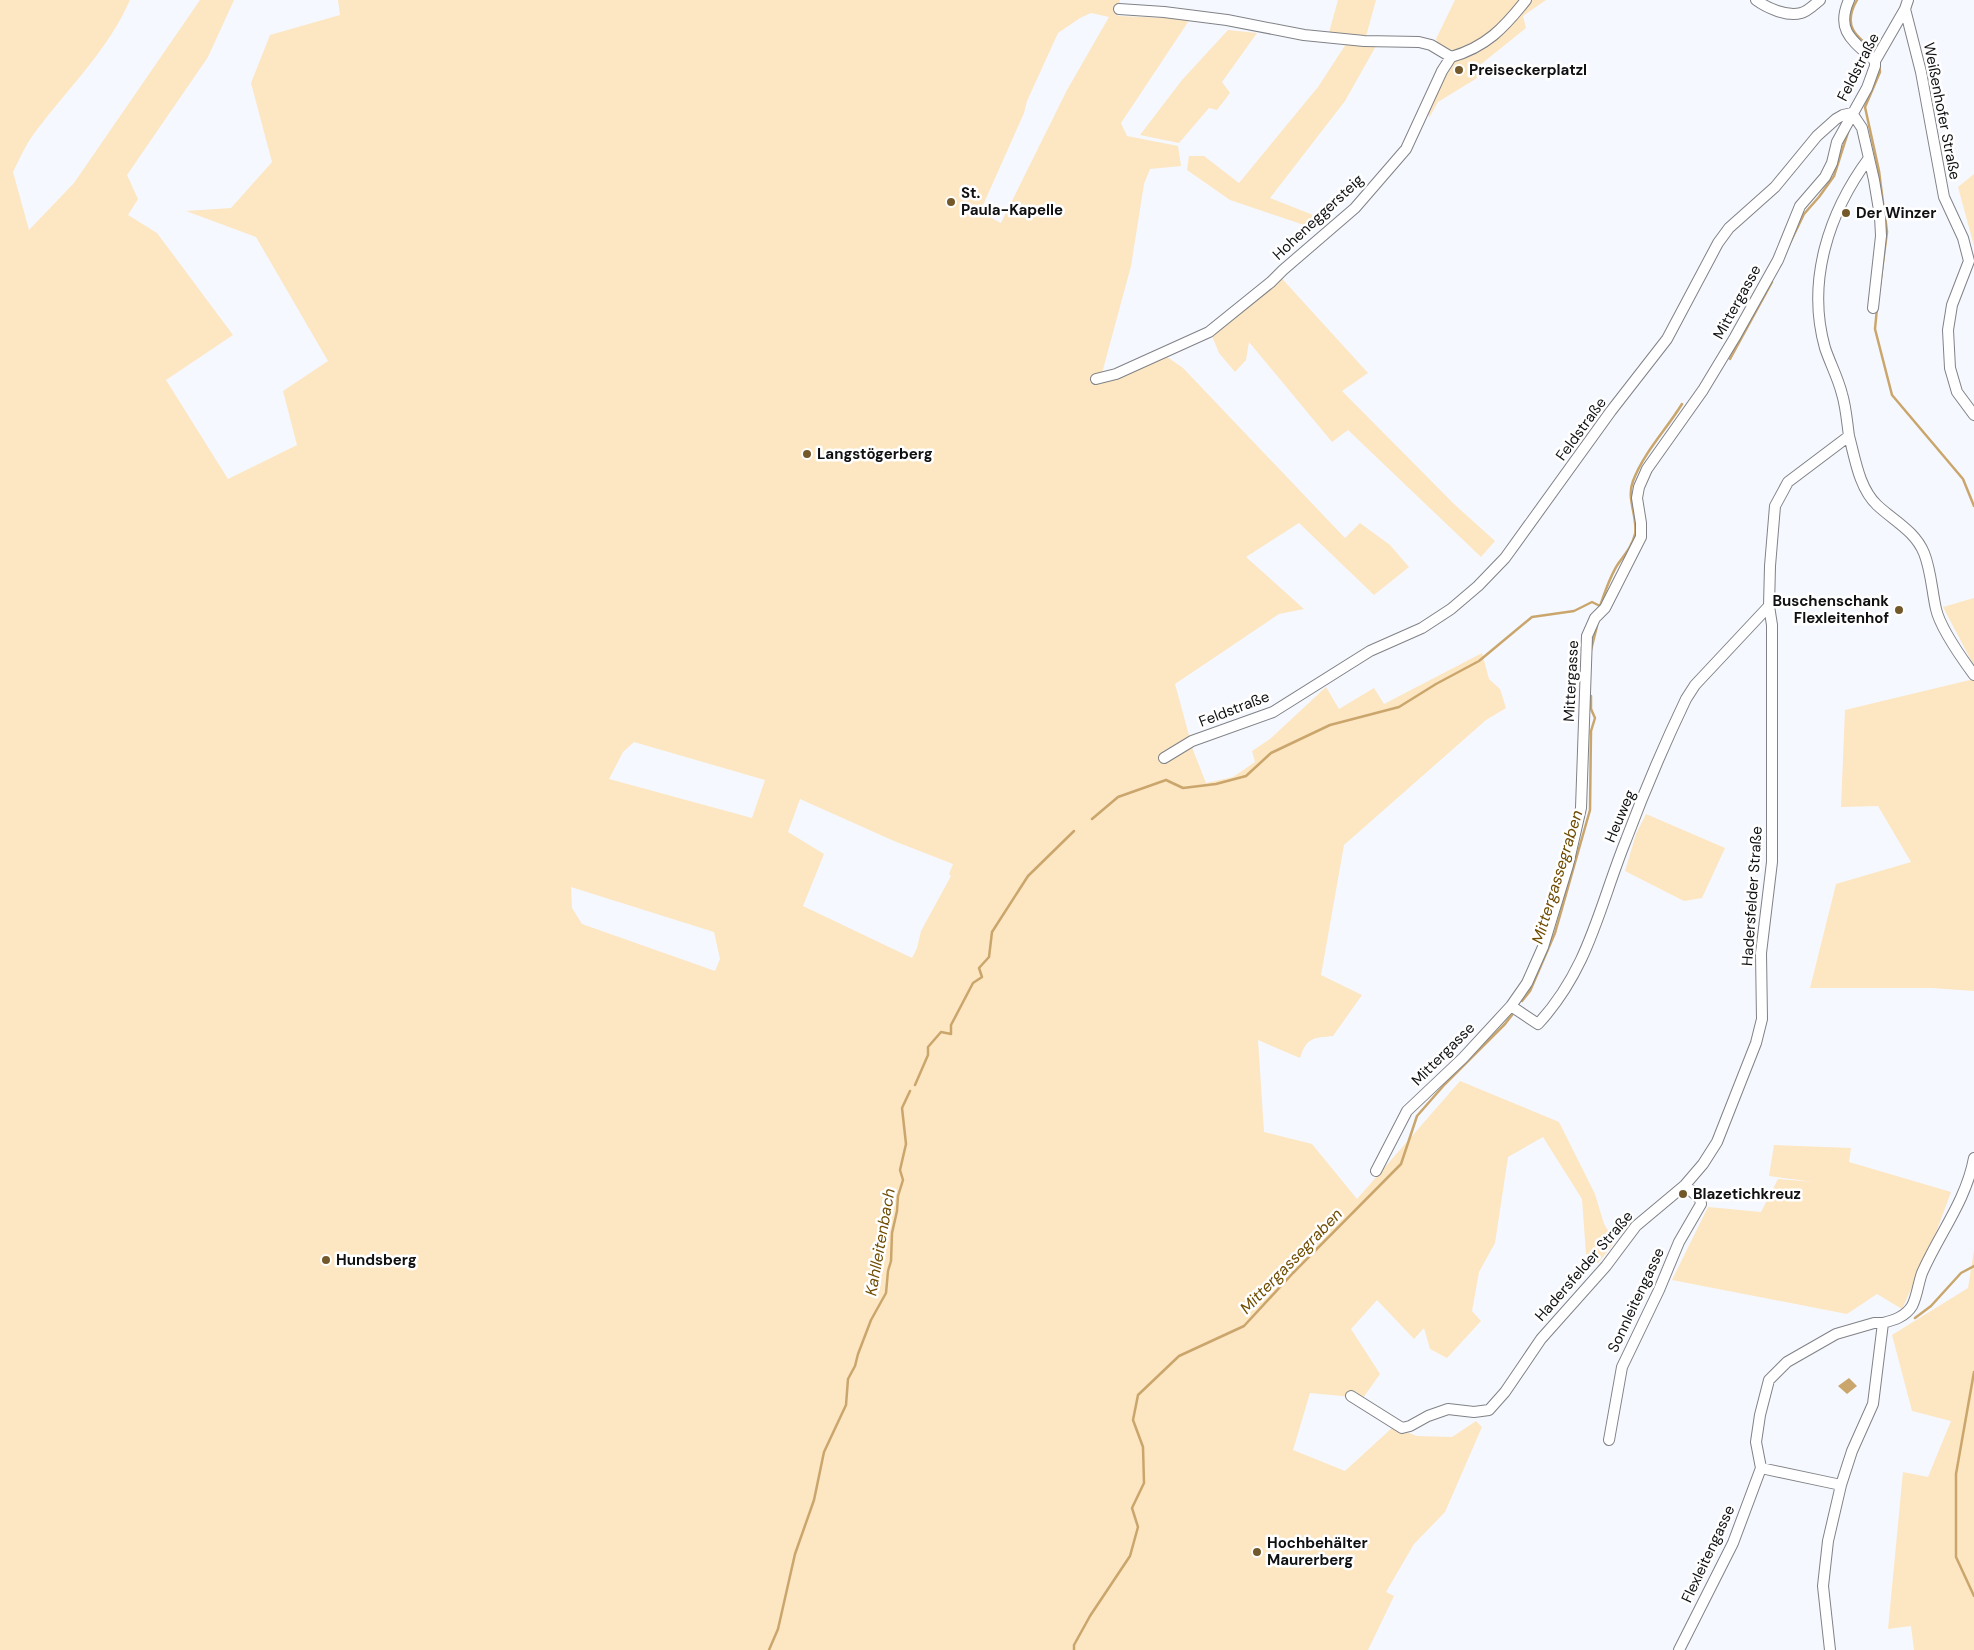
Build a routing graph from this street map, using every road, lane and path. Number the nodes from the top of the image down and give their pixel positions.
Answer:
1 (1526, 0) edge
2 (1756, 0) edge
3 (1820, 0) edge
4 (1849, 0) edge
5 (1906, 4) edge
6 (1119, 9) dead end
7 (1451, 57) junction
8 (1878, 57) junction
9 (1852, 113) junction
10 (1869, 158) junction
11 (1873, 308) dead end
12 (1096, 379) dead end
13 (1974, 415) edge
14 (1849, 436) junction
15 (1769, 606) junction
16 (1974, 675) edge
17 (1164, 758) dead end
18 (1511, 1006) junction
19 (1974, 1158) edge
20 (1376, 1171) dead end
21 (1685, 1185) junction
22 (1883, 1323) junction
23 (1351, 1396) dead end
24 (1610, 1440) dead end
25 (1760, 1468) junction
26 (1841, 1485) junction
27 (1679, 1650) edge
28 (1830, 1650) edge

1 - 7 street
2 - 3 street
4 - 8 street
5 - 8 street, Feldstraße
5 - 13 street, Weißenhofer Straße
6 - 7 street
7 - 12 street, Hoheneggersteig
8 - 9 street, Feldstraße
9 - 10 street
9 - 17 street, Feldstraße
9 - 18 street, Mittergasse
10 - 11 street
10 - 14 street
14 - 15 street, Hadersfelder Straße
14 - 16 street
15 - 18 street, Heuweg
15 - 21 street, Hadersfelder Straße
18 - 20 street, Mittergasse
19 - 22 street, Flexleitengasse
21 - 23 street, Hadersfelder Straße
21 - 24 street, Sonnleitengasse
22 - 25 street, Flexleitengasse
22 - 26 street
25 - 26 street
25 - 27 street, Flexleitengasse
26 - 28 street

